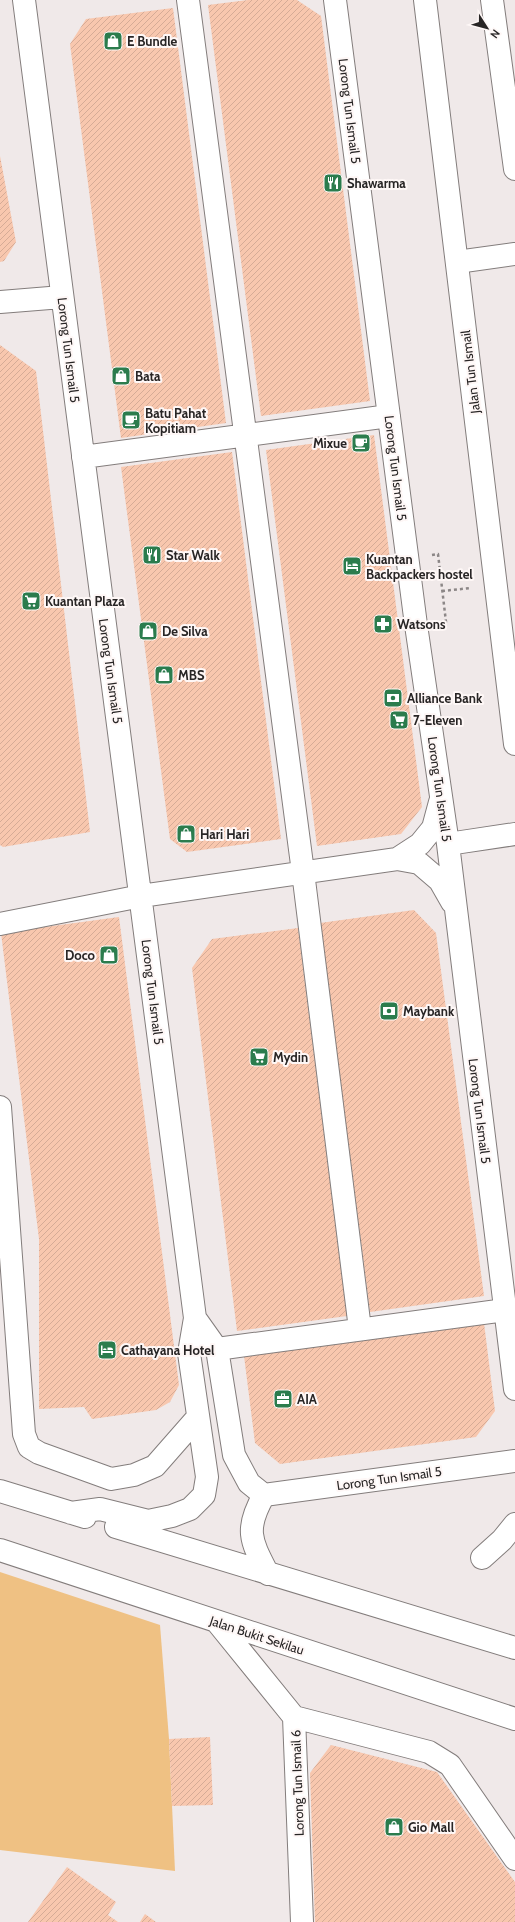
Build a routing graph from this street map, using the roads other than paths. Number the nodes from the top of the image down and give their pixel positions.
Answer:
1 (24, 0) edge
2 (188, 0) edge
3 (335, 0) edge
4 (425, 0) edge
5 (492, 0) edge
6 (515, 170) edge
7 (515, 254) edge
8 (457, 262) junction
9 (62, 297) junction
10 (0, 302) edge
11 (389, 416) junction
12 (244, 435) junction
13 (83, 457) junction
14 (515, 744) edge
15 (441, 798) junction
16 (515, 834) edge
17 (448, 844) junction
18 (397, 859) junction
19 (303, 872) junction
20 (141, 896) junction
21 (454, 905) junction
22 (0, 924) edge
23 (0, 1107) edge
24 (505, 1310) junction
25 (195, 1318) junction
26 (360, 1329) junction
27 (217, 1349) junction
28 (515, 1389) edge
29 (198, 1416) junction
30 (515, 1461) edge
31 (0, 1491) edge
32 (264, 1496) junction
33 (71, 1513) junction
34 (515, 1524) edge
35 (0, 1550) edge
36 (482, 1558) dead end
37 (268, 1574) junction
38 (217, 1622) junction
39 (515, 1648) edge
40 (294, 1717) junction
41 (515, 1719) edge
42 (515, 1859) edge
43 (302, 1922) edge

1 - 9 street, Lorong Tun Ismail 5
2 - 12 street
3 - 11 street, Lorong Tun Ismail 5
4 - 8 street, Jalan Tun Ismail
5 - 6 street
7 - 8 street
8 - 14 street, Jalan Tun Ismail
9 - 10 street
9 - 13 street, Lorong Tun Ismail 5
11 - 12 street
11 - 15 street, Lorong Tun Ismail 5
12 - 13 street
12 - 19 street
13 - 20 street, Lorong Tun Ismail 5
15 - 17 street, Lorong Tun Ismail 5
15 - 18 street
16 - 17 street
17 - 21 street, Lorong Tun Ismail 5
18 - 19 street
18 - 21 street
19 - 20 street
19 - 26 street
20 - 22 street
20 - 25 street, Lorong Tun Ismail 5
21 - 24 street, Lorong Tun Ismail 5
23 - 29 street
24 - 26 street
24 - 28 street, Lorong Tun Ismail 5
25 - 27 street, Lorong Tun Ismail 5
25 - 29 street, Lorong Tun Ismail 5
26 - 27 street
27 - 32 street, Lorong Tun Ismail 5
29 - 33 street, Lorong Tun Ismail 5
30 - 32 street, Lorong Tun Ismail 5
31 - 33 street
32 - 37 street
33 - 37 street
34 - 36 street
35 - 38 street, Jalan Bukit Sekilau
37 - 39 street
38 - 40 street, Lorong Tun Ismail 6
38 - 41 street, Jalan Bukit Sekilau
40 - 42 street
40 - 43 street, Lorong Tun Ismail 6

